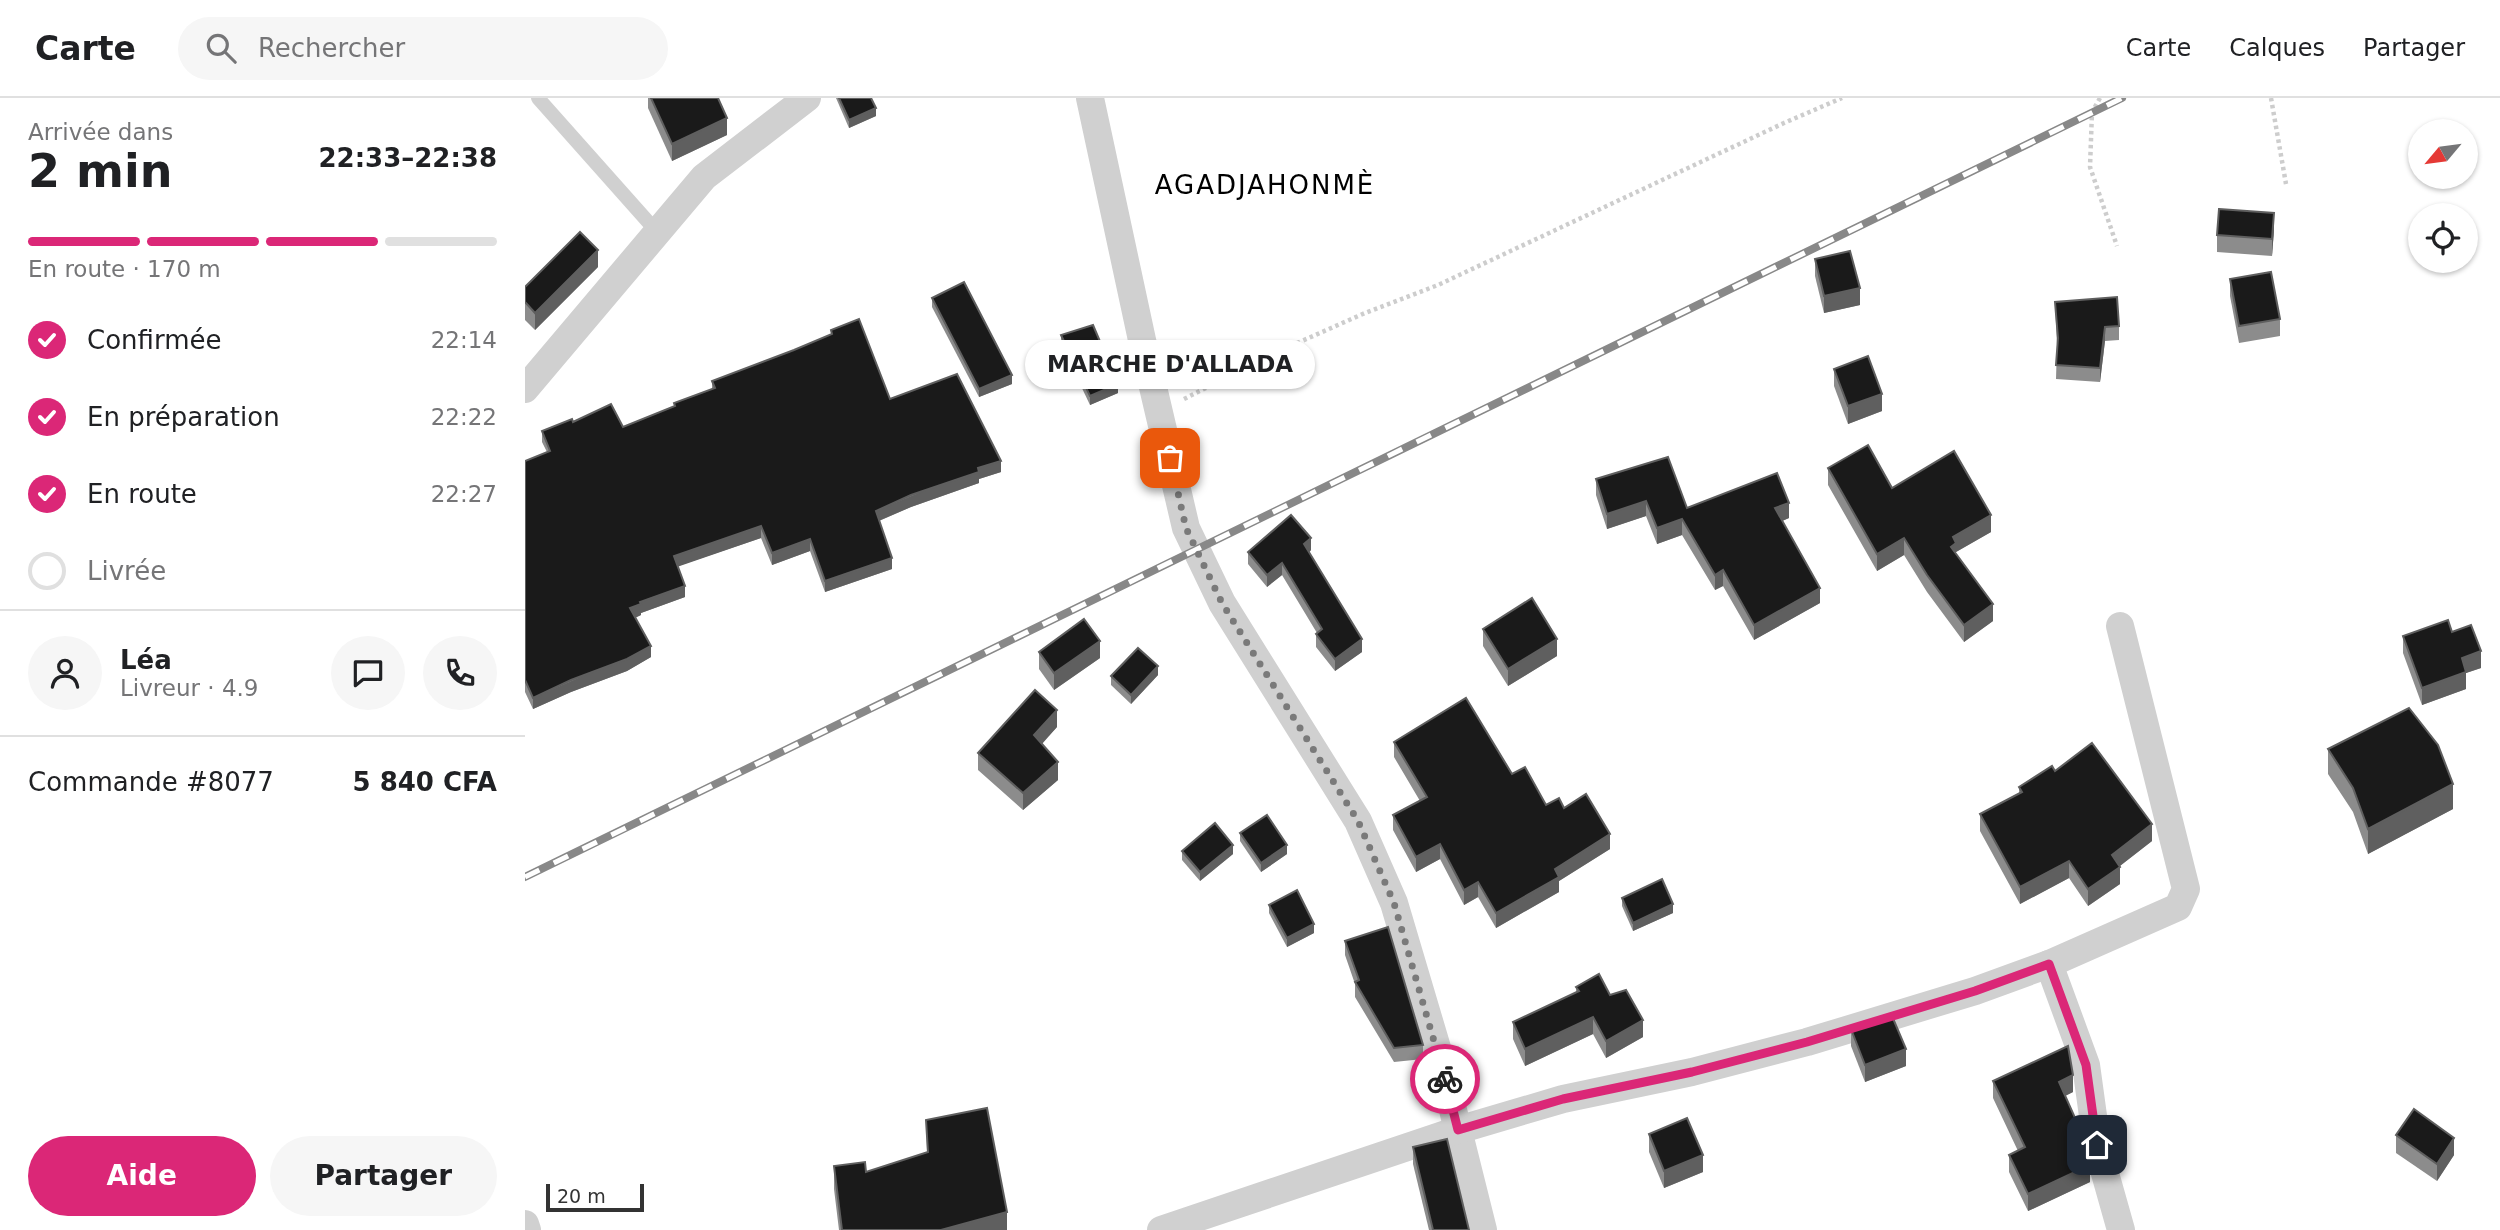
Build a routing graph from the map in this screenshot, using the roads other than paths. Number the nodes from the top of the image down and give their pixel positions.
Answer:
1 (538, 98) edge
2 (807, 98) edge
3 (1090, 98) edge
4 (658, 233) junction
5 (525, 389) edge
6 (2120, 626) dead end
7 (2049, 964) junction
8 (1458, 1130) junction
9 (525, 1224) edge
10 (527, 1230) edge
11 (1161, 1230) edge
12 (1483, 1230) edge
13 (2121, 1230) edge

1 - 4 lane
2 - 4 street
3 - 8 street
4 - 5 street
6 - 7 street
7 - 8 street
7 - 13 street
8 - 11 street
8 - 12 street
9 - 10 street

